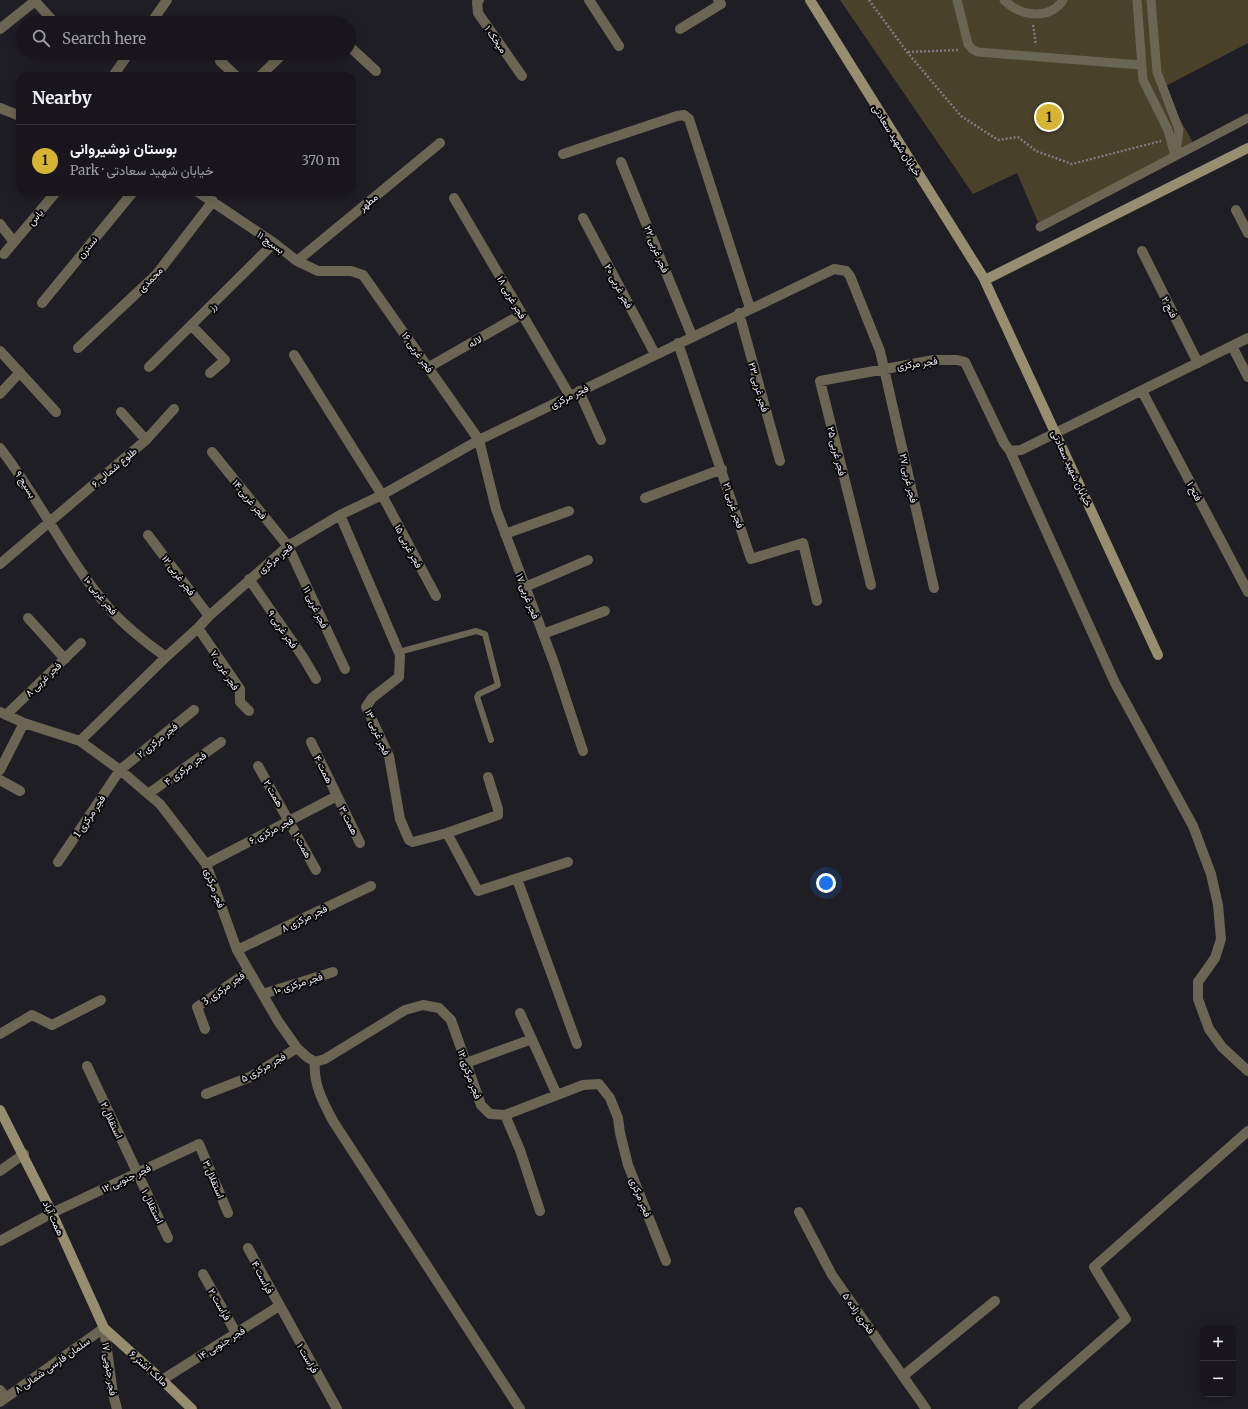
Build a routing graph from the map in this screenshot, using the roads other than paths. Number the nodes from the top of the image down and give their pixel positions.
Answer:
1 (34, 0) edge
2 (167, 0) edge
3 (479, 0) edge
4 (589, 0) edge
5 (718, 0) edge
6 (810, 0) edge
7 (957, 0) edge
8 (1004, 0) edge
9 (1063, 0) edge
10 (1137, 0) edge
11 (1151, 0) edge
12 (49, 16) edge
13 (156, 16) edge
14 (0, 29) edge
15 (680, 29) dead end
16 (619, 46) dead end
17 (356, 52) edge
18 (124, 60) edge
19 (277, 60) edge
20 (220, 61) dead end
21 (1141, 65) junction
22 (376, 71) dead end
23 (116, 72) edge
24 (232, 72) edge
25 (264, 72) edge
26 (522, 76) dead end
27 (0, 108) edge
28 (16, 114) edge
29 (1248, 118) edge
30 (440, 142) dead end
31 (1248, 148) edge
32 (563, 154) dead end
33 (1175, 156) junction
34 (620, 162) dead end
35 (53, 196) edge
36 (129, 196) edge
37 (205, 196) edge
38 (454, 198) dead end
39 (213, 201) junction
40 (1236, 210) dead end
41 (584, 218) dead end
42 (0, 224) edge
43 (1040, 227) dead end
44 (1248, 233) edge
45 (14, 242) junction
46 (274, 243) junction
47 (1142, 251) dead end
48 (4, 254) dead end
49 (297, 261) junction
50 (351, 271) joint
51 (984, 279) junction
52 (42, 303) dead end
53 (750, 308) junction
54 (739, 313) junction
55 (522, 314) junction
56 (192, 326) junction
57 (692, 336) junction
58 (1248, 338) edge
59 (678, 343) junction
60 (1232, 346) junction
61 (78, 348) dead end
62 (0, 351) edge
63 (655, 354) junction
64 (294, 355) dead end
65 (1198, 363) junction
66 (149, 367) dead end
67 (429, 368) junction
68 (884, 368) junction
69 (20, 372) junction
70 (210, 373) dead end
71 (1248, 377) edge
72 (1142, 391) junction
73 (0, 394) edge
74 (574, 394) junction
75 (174, 409) dead end
76 (56, 412) dead end
77 (122, 412) dead end
78 (1056, 433) junction
79 (146, 440) junction
80 (479, 440) junction
81 (601, 440) dead end
82 (0, 448) edge
83 (1010, 451) junction
84 (212, 452) dead end
85 (780, 461) dead end
86 (722, 469) junction
87 (382, 495) junction
88 (645, 498) dead end
89 (568, 511) dead end
90 (340, 515) junction
91 (50, 522) junction
92 (505, 534) junction
93 (148, 535) dead end
94 (288, 546) junction
95 (588, 560) dead end
96 (0, 564) edge
97 (249, 579) junction
98 (871, 585) dead end
99 (525, 587) junction
100 (934, 588) dead end
101 (1248, 592) edge
102 (436, 596) dead end
103 (817, 601) dead end
104 (605, 611) dead end
105 (209, 616) junction
106 (28, 618) dead end
107 (198, 628) junction
108 (543, 634) junction
109 (81, 643) dead end
110 (399, 652) junction
111 (1158, 655) dead end
112 (166, 657) junction
113 (65, 658) junction
114 (345, 669) dead end
115 (316, 679) dead end
116 (194, 710) dead end
117 (249, 711) dead end
118 (3, 714) edge
119 (24, 723) junction
120 (491, 740) dead end
121 (80, 741) junction
122 (221, 742) dead end
123 (311, 742) dead end
124 (584, 751) dead end
125 (258, 766) dead end
126 (0, 770) edge
127 (120, 770) junction
128 (488, 777) dead end
129 (0, 780) edge
130 (20, 791) dead end
131 (148, 794) junction
132 (337, 796) junction
133 (289, 821) junction
134 (447, 833) junction
135 (360, 843) dead end
136 (58, 862) dead end
137 (568, 862) dead end
138 (206, 864) junction
139 (316, 870) dead end
140 (517, 879) junction
141 (371, 886) dead end
142 (237, 950) junction
143 (249, 971) junction
144 (333, 972) dead end
145 (262, 994) junction
146 (101, 1000) dead end
147 (520, 1013) dead end
148 (206, 1029) dead end
149 (0, 1034) edge
150 (532, 1039) junction
151 (577, 1044) dead end
152 (297, 1048) junction
153 (315, 1062) junction
154 (466, 1063) junction
155 (87, 1066) dead end
156 (1248, 1071) edge
157 (206, 1094) dead end
158 (557, 1095) junction
159 (0, 1110) edge
160 (505, 1115) junction
161 (1248, 1131) edge
162 (199, 1144) joint
163 (24, 1154) junction
164 (0, 1171) edge
165 (137, 1173) junction
166 (540, 1211) dead end
167 (799, 1212) dead end
168 (52, 1213) junction
169 (228, 1213) dead end
170 (168, 1238) dead end
171 (0, 1241) edge
172 (248, 1248) dead end
173 (666, 1261) dead end
174 (203, 1274) dead end
175 (995, 1301) dead end
176 (279, 1306) junction
177 (104, 1328) junction
178 (236, 1334) junction
179 (903, 1376) junction
180 (162, 1380) junction
181 (2, 1396) edge
182 (117, 1409) edge
183 (192, 1409) edge
184 (337, 1409) edge
185 (520, 1409) edge
186 (926, 1409) edge
187 (1023, 1409) edge

1 - 12 street
1 - 14 street
2 - 13 street
3 - 26 street, میخک ۱
4 - 16 street
5 - 15 street
6 - 51 main road, خیابان شهید سعادتی
7 - 21 street
8 - 9 street
10 - 21 street
11 - 33 street
17 - 22 street
18 - 23 street
19 - 25 street
20 - 24 street
21 - 33 street
27 - 28 street
29 - 33 street
30 - 49 street, مطهر
31 - 51 main road
32 - 53 street
33 - 43 street
34 - 57 street, فجر غربی ۲۲
35 - 45 street, یاس
36 - 52 street, نسترن
37 - 39 street, بسیج ۱۱
38 - 55 street, فجر غربی ۱۸
39 - 46 street, بسیج ۱۱
39 - 61 street, محمدی
40 - 44 street
41 - 63 street, فجر غربی ۲۰
42 - 45 street
45 - 48 street, یاس
46 - 49 street, بسیج ۱۱
46 - 56 street, رز
47 - 65 street, فتح ۲
49 - 50 street, بسیج ۱۱
50 - 67 street, فجر غربی ۱۶
51 - 78 main road, خیابان شهید سعادتی
53 - 54 street, فجر مرکزی
53 - 68 street, فجر مرکزی
54 - 57 street, فجر مرکزی
54 - 85 street, فجر غربی ۲۳
55 - 67 street, لاله
55 - 74 street, فجر غربی ۱۸
56 - 66 street, رز
56 - 70 street
57 - 59 street, فجر مرکزی
58 - 60 street
59 - 63 street, فجر مرکزی
59 - 86 street, فجر غربی ۲۱
60 - 65 street
60 - 71 street
62 - 69 street
63 - 74 street, فجر مرکزی
64 - 87 street, فجر غربی ۱۵
65 - 72 street
67 - 80 street, فجر غربی ۱۶
68 - 83 street, فجر مرکزی
68 - 98 street, فجر غربی ۲۵
68 - 100 street, فجر غربی ۲۷
69 - 73 street
69 - 76 street
72 - 78 street
72 - 101 street, فتح ۱
74 - 80 street, فجر مرکزی
74 - 81 street, فجر غربی ۱۸
75 - 79 street, طلوع شمالی ۶
77 - 79 street
78 - 83 street
78 - 111 main road, خیابان شهید سعادتی
79 - 91 street, طلوع شمالی ۶
80 - 87 street, فجر مرکزی
80 - 92 street, فجر غربی ۱۷
82 - 91 street, بسیج ۹
83 - 156 street
84 - 94 street, فجر غربی ۱۴
86 - 88 street
86 - 103 street, فجر غربی ۲۱
87 - 90 street, فجر مرکزی
87 - 102 street, فجر غربی ۱۵
89 - 92 street
90 - 94 street, فجر مرکزی
90 - 110 street, فجر غربی ۱۳
91 - 96 street, طلوع شمالی ۶
91 - 112 street, فجر غربی ۱۰
92 - 99 street, فجر غربی ۱۷
93 - 105 street, فجر غربی ۱۲
94 - 97 street, فجر مرکزی
94 - 114 street, فجر غربی ۱۱
95 - 99 street
97 - 105 street, فجر مرکزی
97 - 115 street, فجر غربی ۹
99 - 108 street, فجر غربی ۱۷
104 - 108 street
105 - 107 street, فجر مرکزی
106 - 113 street
107 - 112 street, فجر مرکزی
107 - 117 street, فجر غربی ۷
108 - 124 street, فجر غربی ۱۷
109 - 113 street, فجر غربی ۸
110 - 120 lane
110 - 134 street, فجر غربی ۱۳
112 - 121 street, فجر مرکزی
113 - 118 street, فجر غربی ۸
116 - 127 street, فجر مرکزی ۲
118 - 119 street, فجر مرکزی
119 - 121 street, فجر مرکزی
119 - 126 street
121 - 127 street, فجر مرکزی
122 - 131 street, فجر مرکزی ۴
123 - 132 street, همت ۴
125 - 133 street, همت ۲
127 - 131 street, فجر مرکزی
127 - 136 street, فجر مرکزی 1
128 - 134 street, فجر غربی ۱۳
129 - 130 street
131 - 138 street, فجر مرکزی
132 - 133 street, فجر مرکزی ۶
132 - 135 street, همت ۳
133 - 138 street, فجر مرکزی ۶
133 - 139 street, همت ۱
134 - 140 street
137 - 140 street
138 - 142 street, فجر مرکزی
140 - 151 street
141 - 142 street, فجر مرکزی ۸
142 - 143 street, فجر مرکزی
143 - 145 street, فجر مرکزی
143 - 148 street, فجر مرکزی 3
144 - 145 street, فجر مرکزی ۱۰
145 - 152 street, فجر مرکزی
146 - 149 street
147 - 150 street
150 - 154 street
150 - 158 street
152 - 153 street, فجر مرکزی
152 - 157 street, فجر مرکزی ۵
153 - 154 street, فجر مرکزی ۱۲
153 - 185 street
154 - 160 street, فجر مرکزی ۱۲
155 - 165 street, استقلال ۲
158 - 160 street
158 - 173 street, فجر مرکزی
159 - 163 main road, همت آباد
160 - 166 street
161 - 187 street
162 - 165 street, فجر جنوبی ۱۲
162 - 169 street, استقلال ۳
163 - 164 street
163 - 168 main road, همت آباد
165 - 168 street, فجر جنوبی ۱۲
165 - 170 street, استقلال ۱
167 - 179 street, فخری زاده ۵
168 - 171 street, فجر جنوبی ۱۲
168 - 177 main road, همت آباد
172 - 176 street, فراست ۴
174 - 178 street, فراست ۲
175 - 179 street
176 - 178 street, فجر جنوبی ۱۴
176 - 184 street, فراست ۱
177 - 180 main road, مالک اشتر ۶
177 - 181 street, سلمان فارسی شمالی ۸
177 - 182 street, فجر جنوبی ۱۷
178 - 180 street, فجر جنوبی ۱۴
179 - 186 street, فخری زاده ۵
180 - 183 main road, مالک اشتر ۶

